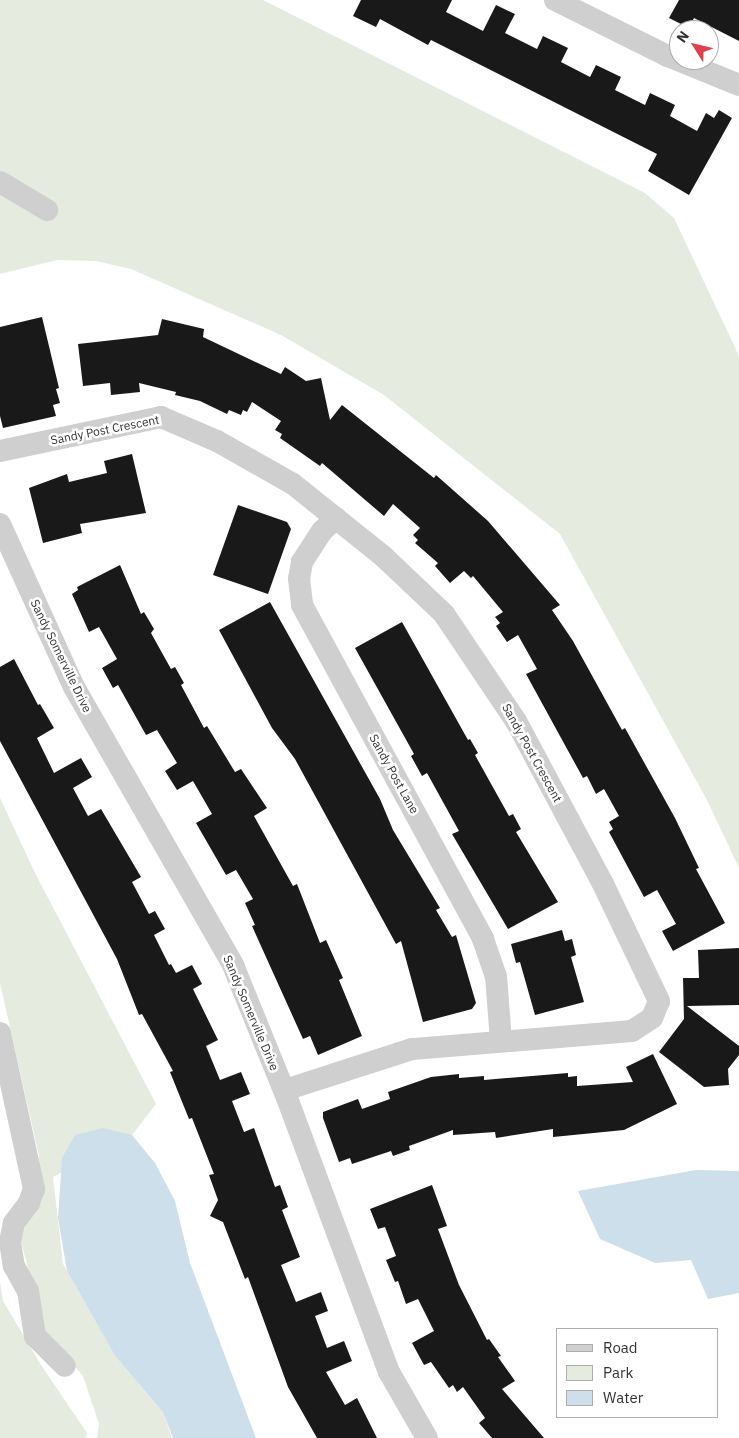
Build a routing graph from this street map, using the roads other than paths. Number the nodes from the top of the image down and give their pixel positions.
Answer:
1 (555, 0) edge
2 (739, 85) edge
3 (0, 182) edge
4 (47, 210) dead end
5 (0, 451) edge
6 (336, 518) junction
7 (0, 524) edge
8 (0, 1033) edge
9 (501, 1041) junction
10 (284, 1090) junction
11 (65, 1366) dead end
12 (427, 1438) edge

1 - 2 street
3 - 4 street
5 - 6 street, Sandy Post Crescent
6 - 9 street, Sandy Post Lane
6 - 9 street, Sandy Post Crescent
7 - 10 street, Sandy Somerville Drive
8 - 11 street
9 - 10 street, Sandy Post Crescent
10 - 12 street, Sandy Somerville Drive

